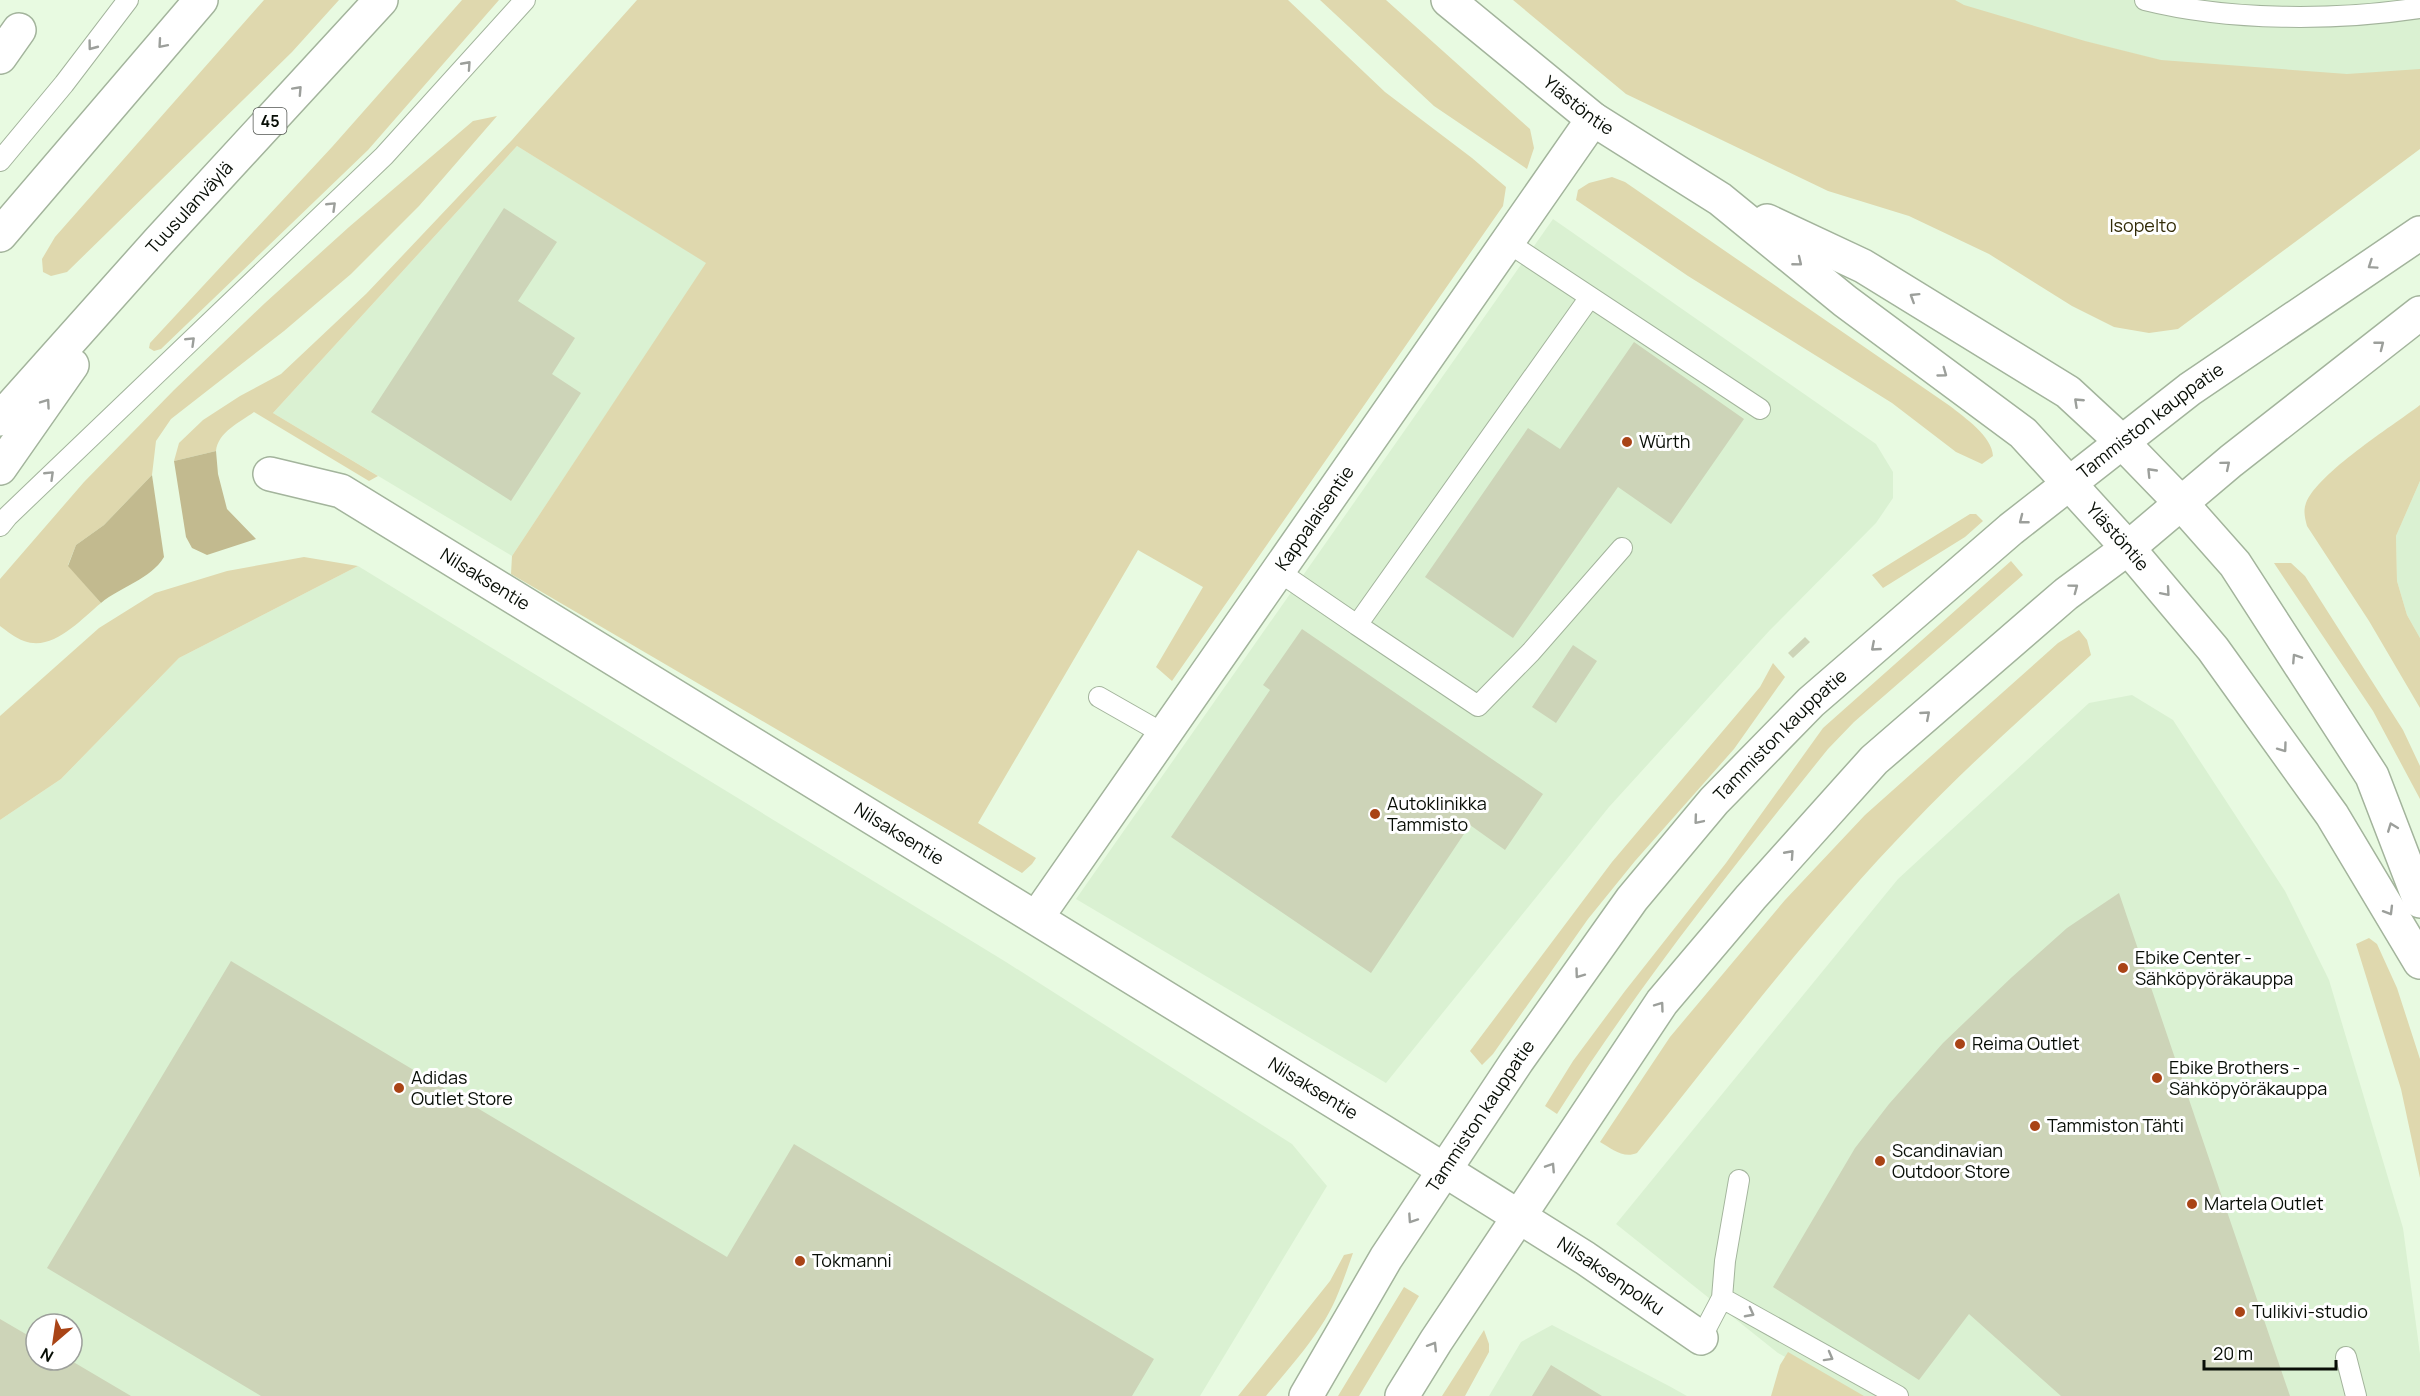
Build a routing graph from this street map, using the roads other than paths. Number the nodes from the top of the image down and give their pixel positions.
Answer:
1 (128, 0) edge
2 (201, 0) edge
3 (381, 0) edge
4 (525, 0) edge
5 (1448, 0) edge
6 (2145, 0) edge
7 (2420, 8) edge
8 (19, 30) dead end
9 (0, 57) edge
10 (1593, 119) junction
11 (0, 161) edge
12 (60, 163) junction
13 (1720, 199) junction
14 (0, 217) edge
15 (2420, 232) edge
16 (0, 235) edge
17 (159, 241) junction
18 (1507, 242) junction
19 (1590, 297) junction
20 (2420, 313) edge
21 (1760, 409) dead end
22 (0, 419) edge
23 (2121, 441) junction
24 (0, 468) edge
25 (270, 474) dead end
26 (2069, 483) junction
27 (2181, 503) junction
28 (0, 526) edge
29 (1622, 548) dead end
30 (2128, 548) junction
31 (1278, 571) junction
32 (1357, 625) junction
33 (1099, 697) dead end
34 (1164, 734) junction
35 (2420, 902) edge
36 (1037, 917) junction
37 (2420, 962) edge
38 (1445, 1170) junction
39 (1739, 1180) dead end
40 (1518, 1216) junction
41 (1722, 1298) junction
42 (1701, 1338) joint
43 (2346, 1357) dead end
44 (1306, 1396) edge
45 (1402, 1396) edge
46 (1898, 1396) edge
47 (2356, 1396) edge

1 -> 11 lane
2 -> 12 main road
17 -> 3 main road, Tuusulanväylä / 45
28 -> 4 lane
5 - 10 main road, Ylästöntie
6 - 7 lane
8 - 9 main road
10 - 13 main road, Ylästöntie
10 - 18 main road, Kappalaisentie
12 - 14 main road
12 - 16 main road
23 -> 13 main road, Ylästöntie
13 -> 26 main road, Ylästöntie
15 -> 23 main road, Tammiston kauppatie
17 - 22 main road, Tuusulanväylä / 45
24 -> 17 main road
18 - 19 lane
18 - 31 main road, Kappalaisentie
19 - 21 lane
19 - 32 lane
27 -> 20 main road
23 - 26 main road, Tammiston kauppatie
27 -> 23 main road, Ylästöntie
25 - 36 main road, Nilsaksentie
26 - 30 main road, Ylästöntie
26 -> 38 main road, Tammiston kauppatie
27 - 30 main road
35 -> 27 main road, Ylästöntie
29 - 32 lane
30 -> 37 main road, Ylästöntie
40 -> 30 main road
31 - 32 lane
31 - 34 main road, Kappalaisentie
33 - 34 lane
34 - 36 main road, Kappalaisentie
36 - 38 main road, Nilsaksentie
38 - 40 main road, Nilsaksentie
38 -> 44 main road, Tammiston kauppatie
39 - 41 lane
40 - 42 main road, Nilsaksenpolku
45 -> 40 main road
41 - 42 lane
41 -> 46 lane
43 - 47 lane

